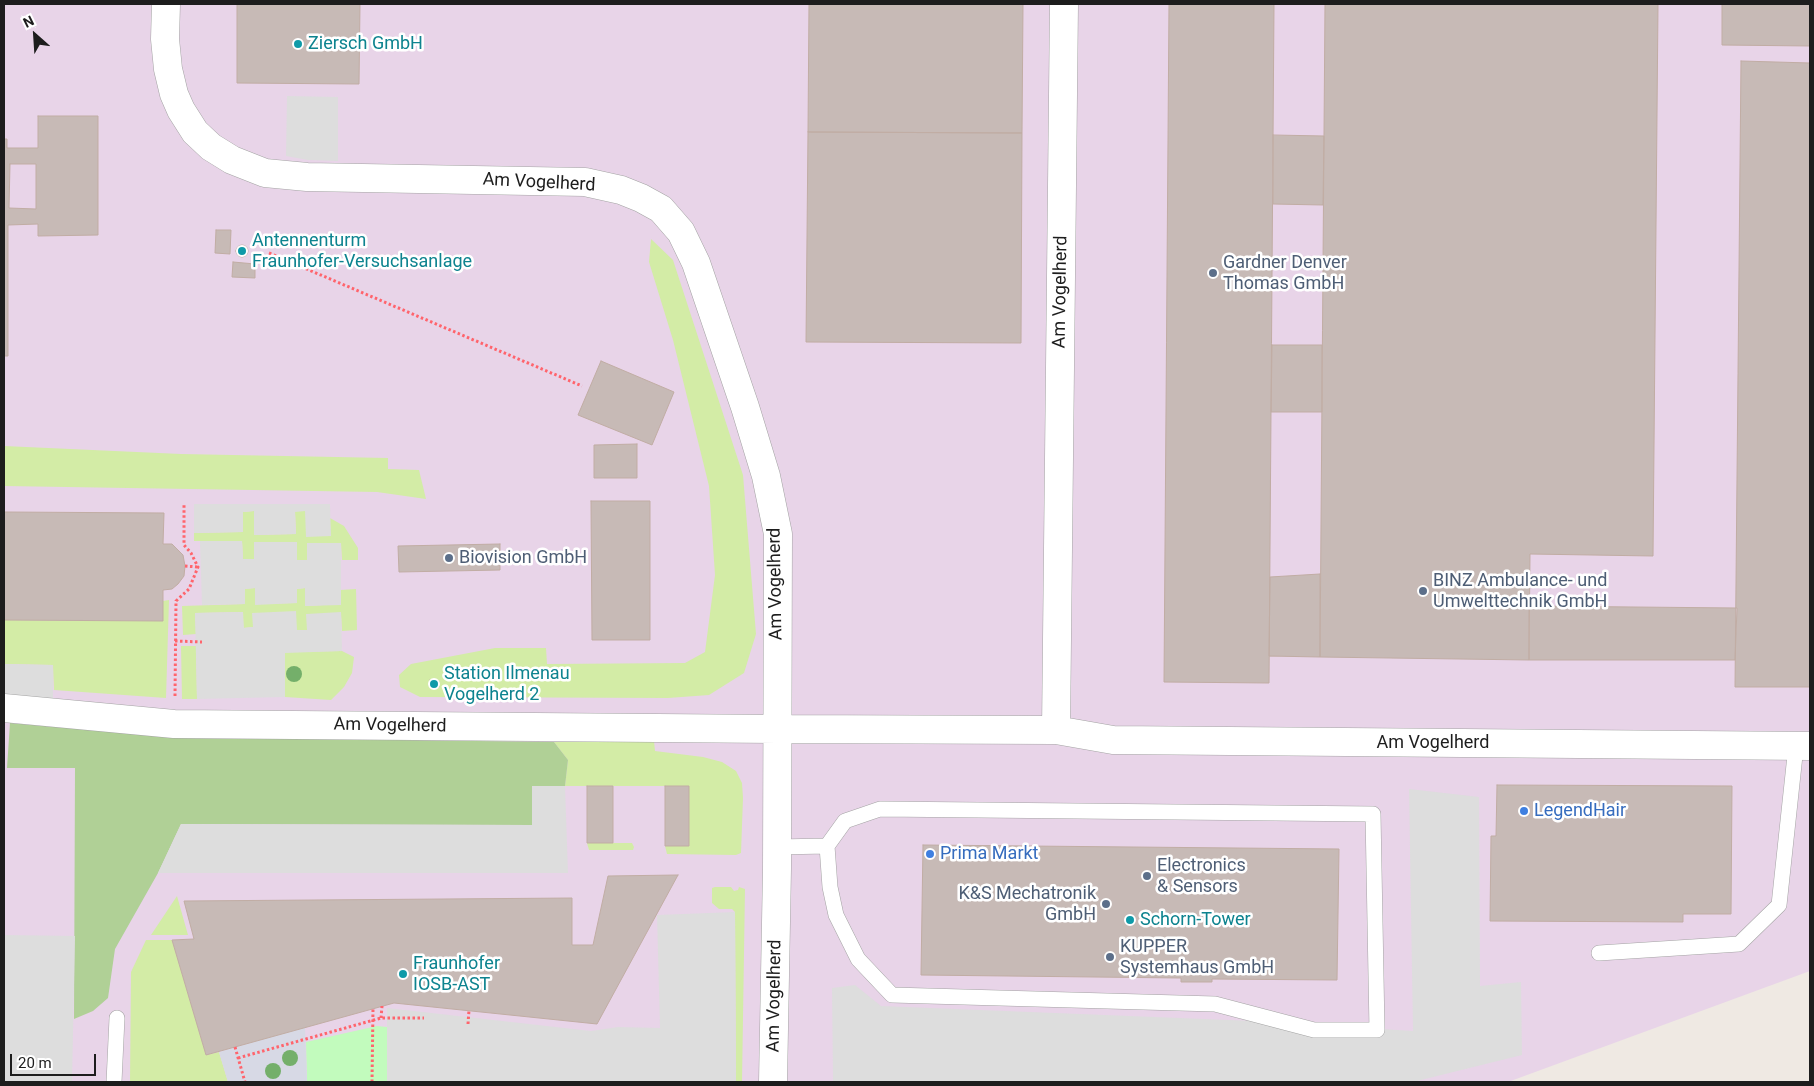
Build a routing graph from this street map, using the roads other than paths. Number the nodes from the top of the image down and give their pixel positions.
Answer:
1 (166, 4) edge
2 (1064, 4) edge
3 (4, 708) edge
4 (777, 729) junction
5 (1056, 730) junction
6 (1803, 746) edge
7 (777, 846) junction
8 (828, 846) junction
9 (1599, 953) dead end
10 (117, 1018) dead end
11 (114, 1082) edge
12 (773, 1082) edge

1 - 4 street, Am Vogelherd
2 - 5 street, Am Vogelherd
3 - 4 street, Am Vogelherd
4 - 5 street, Am Vogelherd
4 - 7 street, Am Vogelherd
5 - 6 street, Am Vogelherd
6 - 9 lane
7 - 8 lane
7 - 12 street, Am Vogelherd
8 - 8 lane
10 - 11 lane

